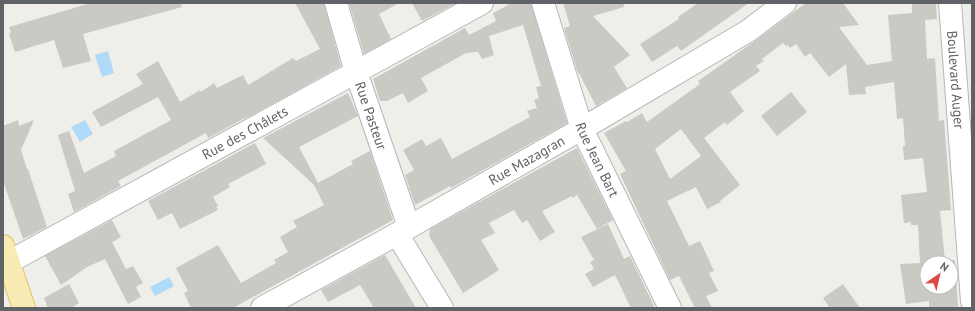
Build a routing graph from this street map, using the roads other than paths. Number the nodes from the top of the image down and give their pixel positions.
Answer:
1 (336, 3) edge
2 (482, 3) edge
3 (543, 3) edge
4 (785, 3) edge
5 (950, 3) edge
6 (356, 72) junction
7 (582, 129) junction
8 (403, 230) junction
9 (6, 254) edge
10 (972, 301) edge
11 (24, 308) edge
12 (262, 308) edge
13 (442, 308) edge
14 (670, 308) edge

1 - 6 street, Rue Pasteur
2 - 6 street, Rue des Châlets
3 - 7 street, Rue Jean Bart
4 - 7 street, Rue Mazagran
5 - 10 street, Boulevard Auger
6 - 8 street, Rue Pasteur
6 - 9 street, Rue des Châlets
7 - 8 street, Rue Mazagran
7 - 14 street, Rue Jean Bart
8 - 12 street, Rue Mazagran
8 - 13 street, Rue Pasteur
9 - 11 main road

